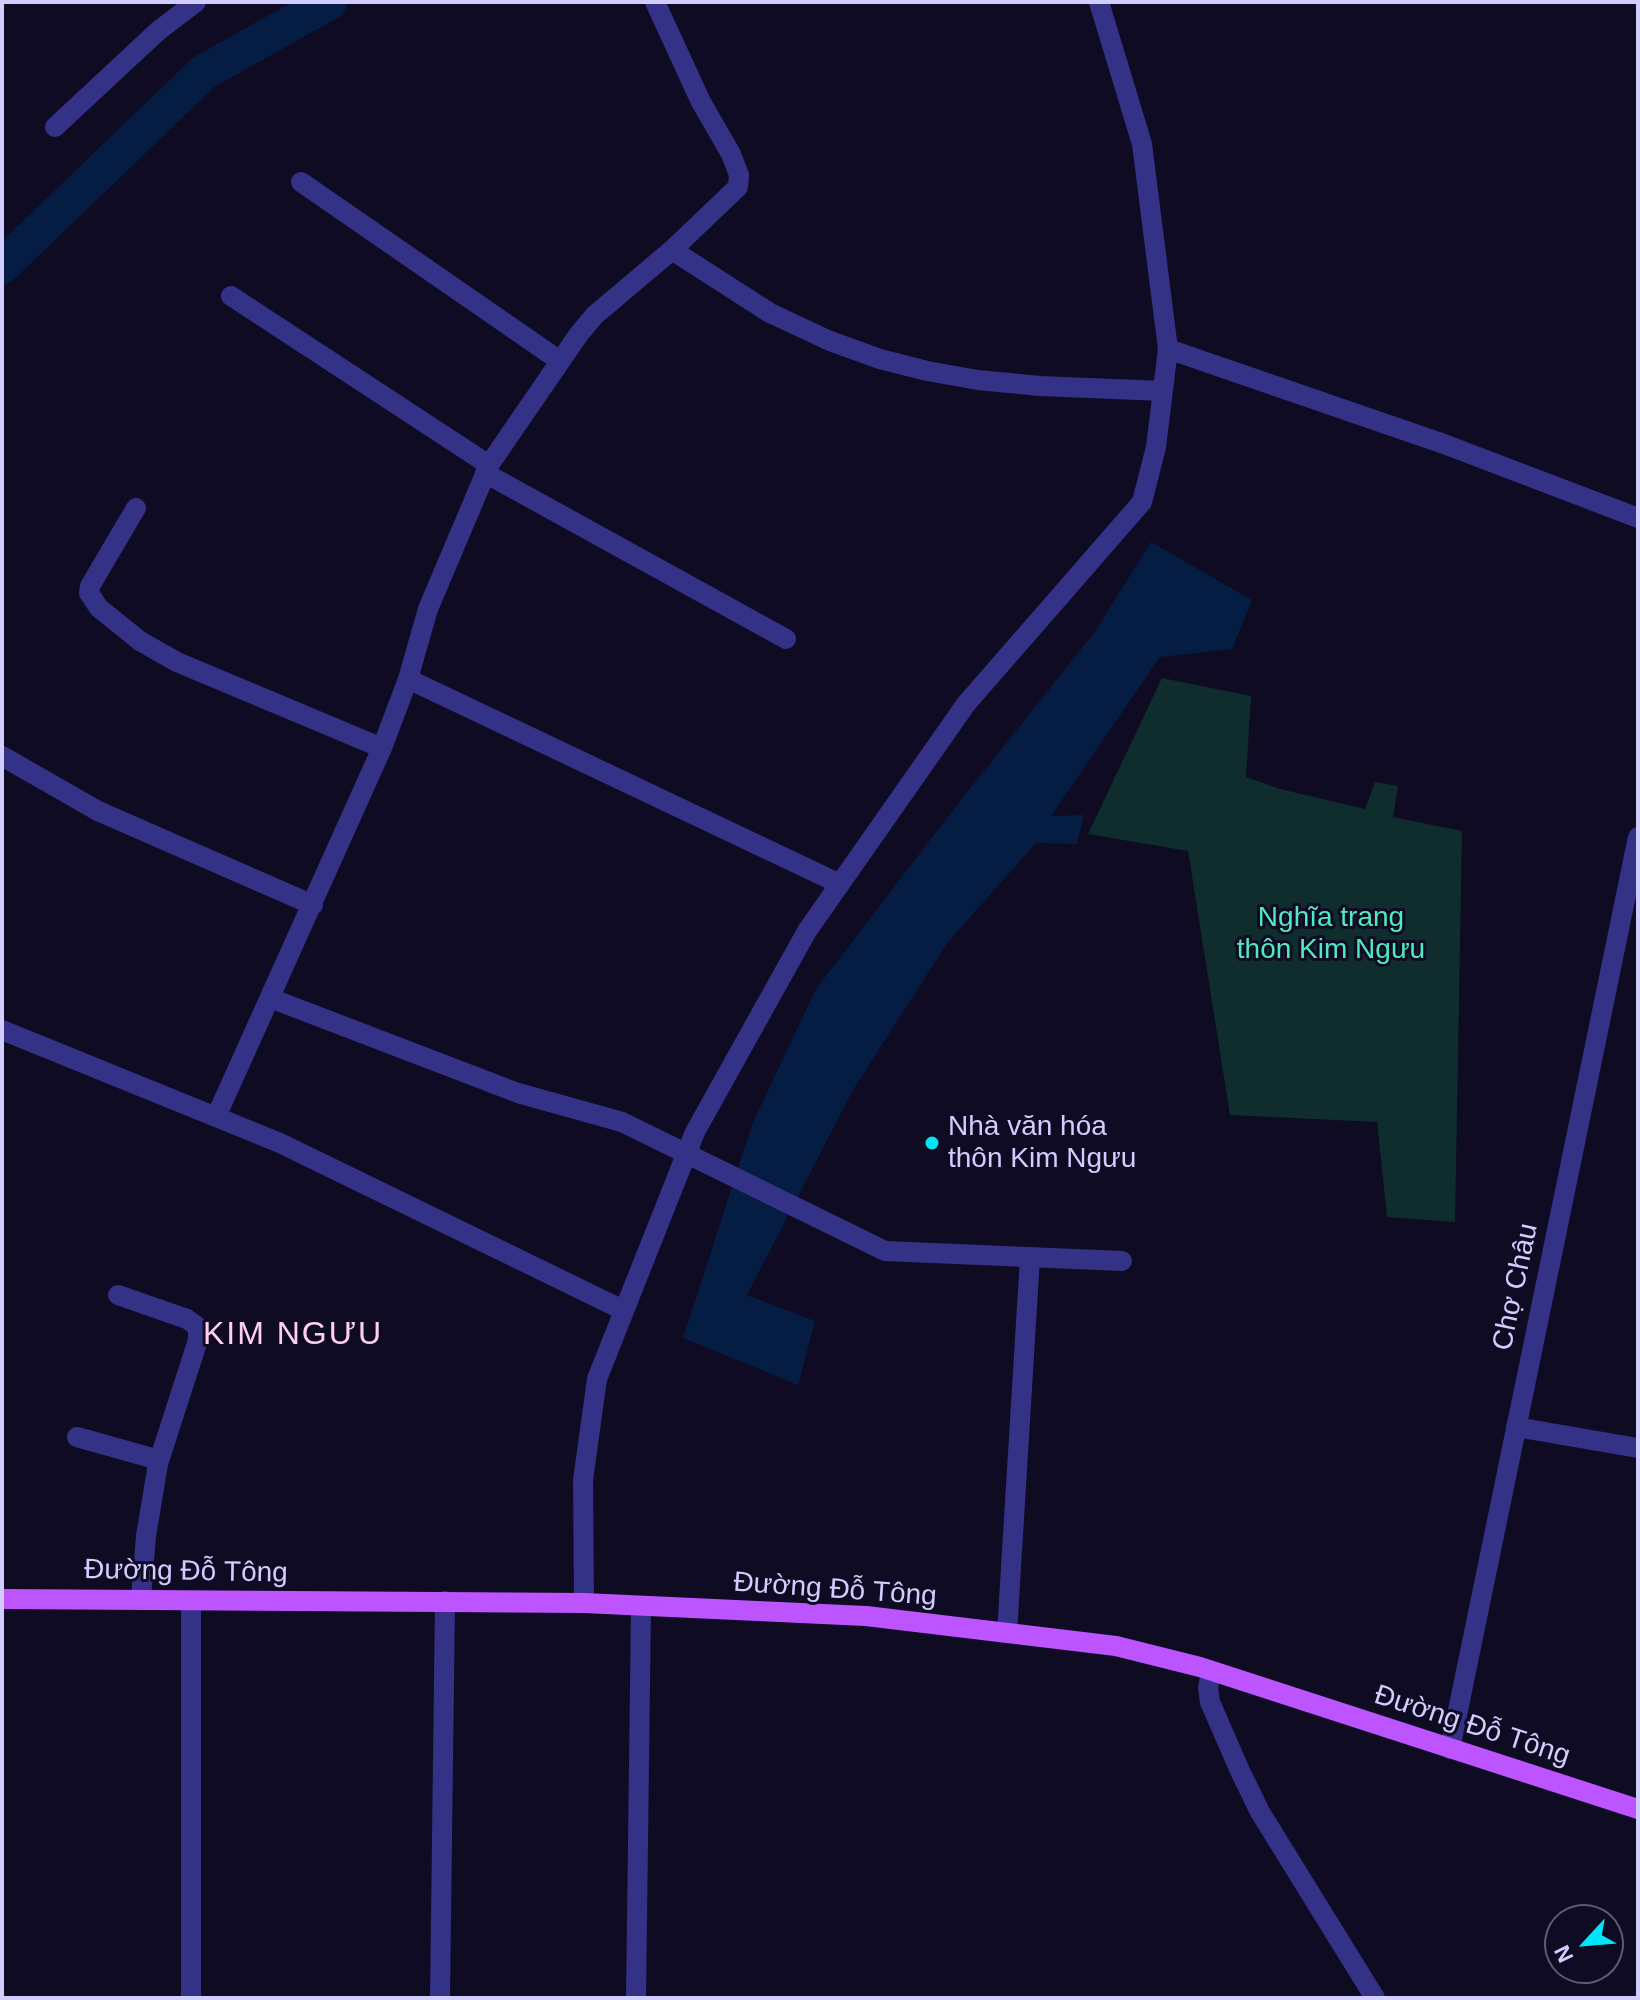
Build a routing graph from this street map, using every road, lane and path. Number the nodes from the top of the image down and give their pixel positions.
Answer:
1 (196, 2) edge
2 (655, 2) edge
3 (1099, 2) edge
4 (55, 127) dead end
5 (301, 182) dead end
6 (672, 250) junction
7 (231, 296) dead end
8 (1168, 349) junction
9 (560, 361) junction
10 (1163, 391) junction
11 (487, 469) junction
12 (136, 508) dead end
13 (1638, 518) edge
14 (786, 639) dead end
15 (408, 679) junction
16 (382, 748) junction
17 (2, 756) edge
18 (1638, 837) edge
19 (840, 884) junction
20 (313, 905) junction
21 (270, 998) junction
22 (2, 1030) edge
23 (216, 1117) junction
24 (686, 1154) junction
25 (1030, 1257) junction
26 (1122, 1261) dead end
27 (118, 1295) dead end
28 (623, 1310) junction
29 (1516, 1427) junction
30 (77, 1437) dead end
31 (1638, 1448) edge
32 (159, 1460) junction
33 (141, 1598) junction
34 (2, 1599) edge
35 (445, 1601) junction
36 (191, 1602) junction
37 (584, 1603) junction
38 (641, 1606) junction
39 (1007, 1633) junction
40 (1211, 1671) junction
41 (1450, 1749) junction
42 (1638, 1809) edge
43 (191, 1998) edge
44 (440, 1998) edge
45 (636, 1998) edge
46 (1375, 1998) edge

1 - 4 street
2 - 6 street
3 - 8 street
5 - 9 street
6 - 9 street
6 - 10 street
7 - 11 street
8 - 10 street
8 - 13 street
9 - 11 street
10 - 19 street
11 - 14 street
11 - 15 street
12 - 16 street
15 - 16 street
15 - 19 street
16 - 20 street
17 - 20 street
18 - 29 street, Chợ Châu
19 - 24 street
20 - 21 street
21 - 23 street
21 - 24 street
22 - 23 street
23 - 28 street
24 - 25 street
24 - 28 street
25 - 26 street
25 - 39 street
27 - 32 street
28 - 37 street
29 - 31 street
29 - 41 street, Chợ Châu
30 - 32 street
32 - 33 street
33 - 34 main road, Đường Đỗ Tông
33 - 36 main road, Đường Đỗ Tông
35 - 36 main road, Đường Đỗ Tông
35 - 37 main road, Đường Đỗ Tông
35 - 44 street
36 - 43 street
37 - 38 main road, Đường Đỗ Tông
38 - 39 main road, Đường Đỗ Tông
38 - 45 street
39 - 40 main road, Đường Đỗ Tông
40 - 41 main road, Đường Đỗ Tông
40 - 46 street
41 - 42 main road, Đường Đỗ Tông

